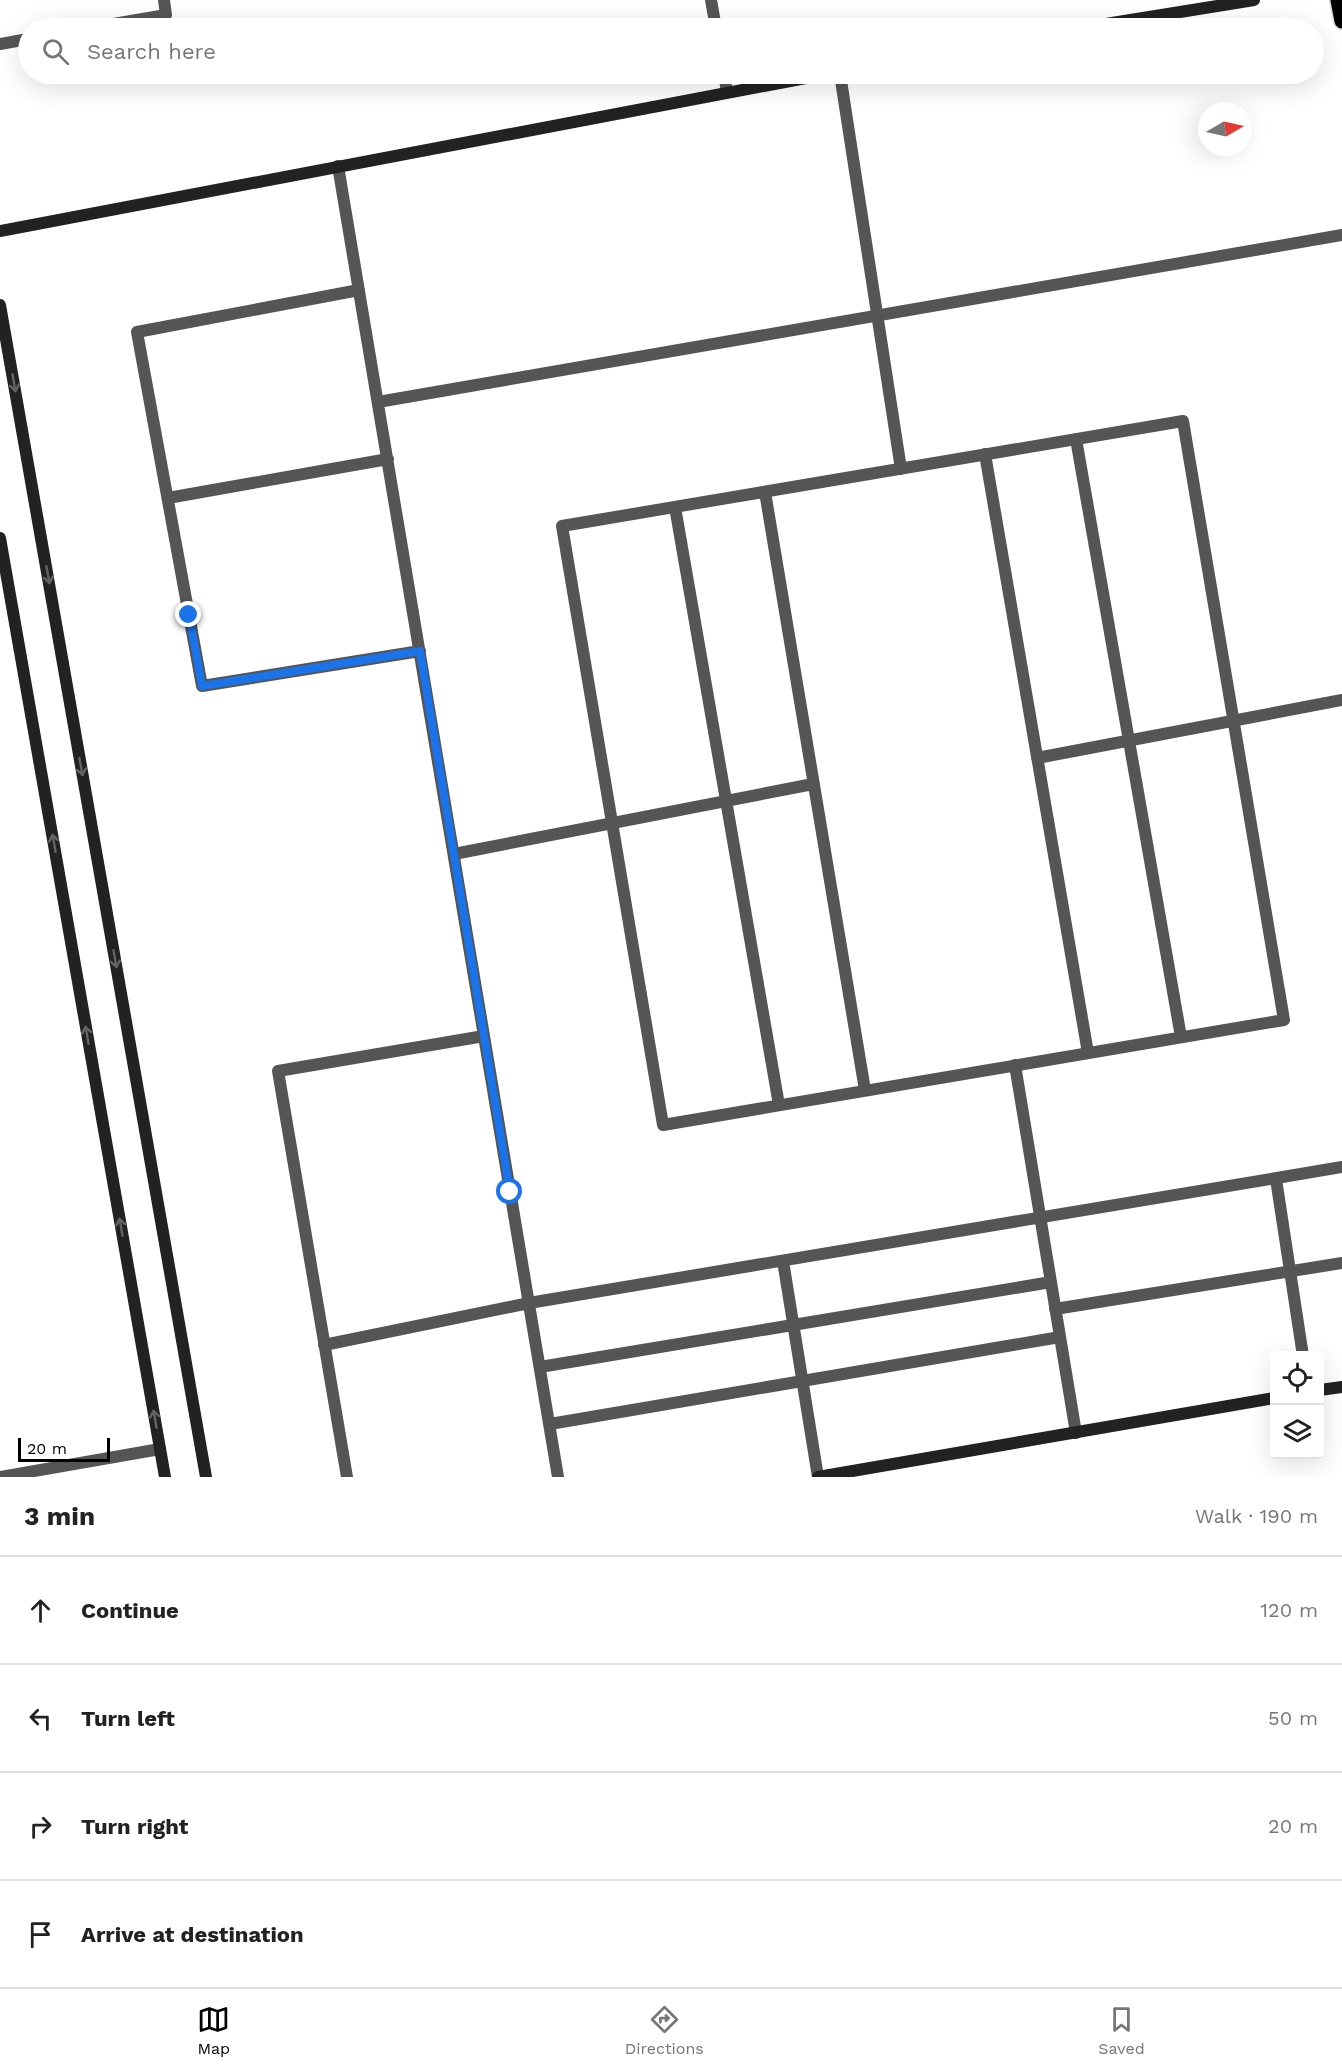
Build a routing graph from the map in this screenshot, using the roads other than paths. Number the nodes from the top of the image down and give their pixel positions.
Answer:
1 (164, 0) edge
2 (711, 0) edge
3 (1254, 0) edge
4 (1338, 0) edge
5 (148, 18) edge
6 (714, 18) edge
7 (1143, 18) edge
8 (1342, 21) edge
9 (18, 41) edge
10 (0, 44) edge
11 (726, 84) edge
12 (771, 84) edge
13 (842, 84) edge
14 (727, 92) junction
15 (338, 166) junction
16 (0, 231) edge
17 (1342, 235) edge
18 (359, 290) junction
19 (0, 305) edge
20 (877, 316) junction
21 (378, 402) junction
22 (1076, 439) junction
23 (985, 454) junction
24 (388, 459) junction
25 (901, 469) junction
26 (765, 492) junction
27 (168, 498) junction
28 (675, 507) junction
29 (0, 538) edge
30 (420, 651) junction
31 (1342, 700) edge
32 (1234, 721) junction
33 (1129, 740) junction
34 (1037, 758) junction
35 (813, 784) junction
36 (727, 801) junction
37 (612, 823) junction
38 (454, 854) junction
39 (484, 1036) junction
40 (1181, 1037) junction
41 (1088, 1053) junction
42 (1015, 1065) junction
43 (865, 1090) junction
44 (779, 1105) junction
45 (1342, 1167) edge
46 (1276, 1179) junction
47 (1041, 1218) junction
48 (783, 1261) junction
49 (1342, 1263) edge
50 (1290, 1271) junction
51 (1051, 1282) junction
52 (529, 1303) junction
53 (1055, 1310) junction
54 (793, 1325) junction
55 (1060, 1337) junction
56 (324, 1345) junction
57 (1302, 1351) edge
58 (540, 1368) junction
59 (803, 1382) junction
60 (1342, 1387) edge
61 (1324, 1389) edge
62 (1270, 1399) edge
63 (550, 1424) junction
64 (1076, 1433) junction
65 (160, 1449) junction
66 (841, 1475) edge
67 (0, 1477) edge
68 (165, 1477) edge
69 (206, 1477) edge
70 (347, 1477) edge
71 (558, 1477) edge
72 (818, 1477) edge

1 - 5 lane
2 - 6 lane
3 - 7 street
4 - 8 main road
9 - 10 lane
11 - 14 lane
12 - 14 street
13 - 20 lane
14 - 15 street
15 - 16 street
15 - 18 lane
17 - 20 lane
18 - 21 lane
18 - 27 lane
19 -> 69 street
20 - 21 lane
20 - 25 lane
21 - 24 lane
22 - 23 lane
22 - 32 lane
22 - 33 lane
23 - 25 lane
23 - 34 lane
24 - 27 lane
24 - 30 lane
25 - 26 lane
26 - 28 lane
26 - 35 lane
27 - 30 lane
28 - 36 lane
28 - 37 lane
65 -> 29 street
30 - 38 lane
31 - 32 lane
32 - 33 lane
32 - 40 lane
33 - 34 lane
33 - 40 lane
34 - 41 lane
35 - 36 lane
35 - 43 lane
36 - 37 lane
36 - 44 lane
37 - 38 lane
37 - 44 lane
38 - 39 lane
39 - 52 lane
39 - 56 lane
40 - 41 lane
41 - 42 lane
42 - 43 lane
42 - 47 lane
43 - 44 lane
45 - 46 lane
46 - 47 lane
46 - 50 lane
47 - 48 lane
47 - 51 lane
48 - 52 lane
48 - 54 lane
49 - 50 lane
50 - 53 lane
50 - 57 lane
51 - 53 lane
51 - 54 lane
52 - 56 lane
52 - 58 lane
53 - 55 lane
54 - 58 lane
54 - 59 lane
55 - 59 lane
55 - 64 lane
56 - 70 lane
58 - 63 lane
59 - 63 lane
59 - 72 lane
60 - 61 street
62 - 64 street
63 - 71 lane
64 - 66 street
65 - 67 lane
65 - 68 street
66 - 72 street

